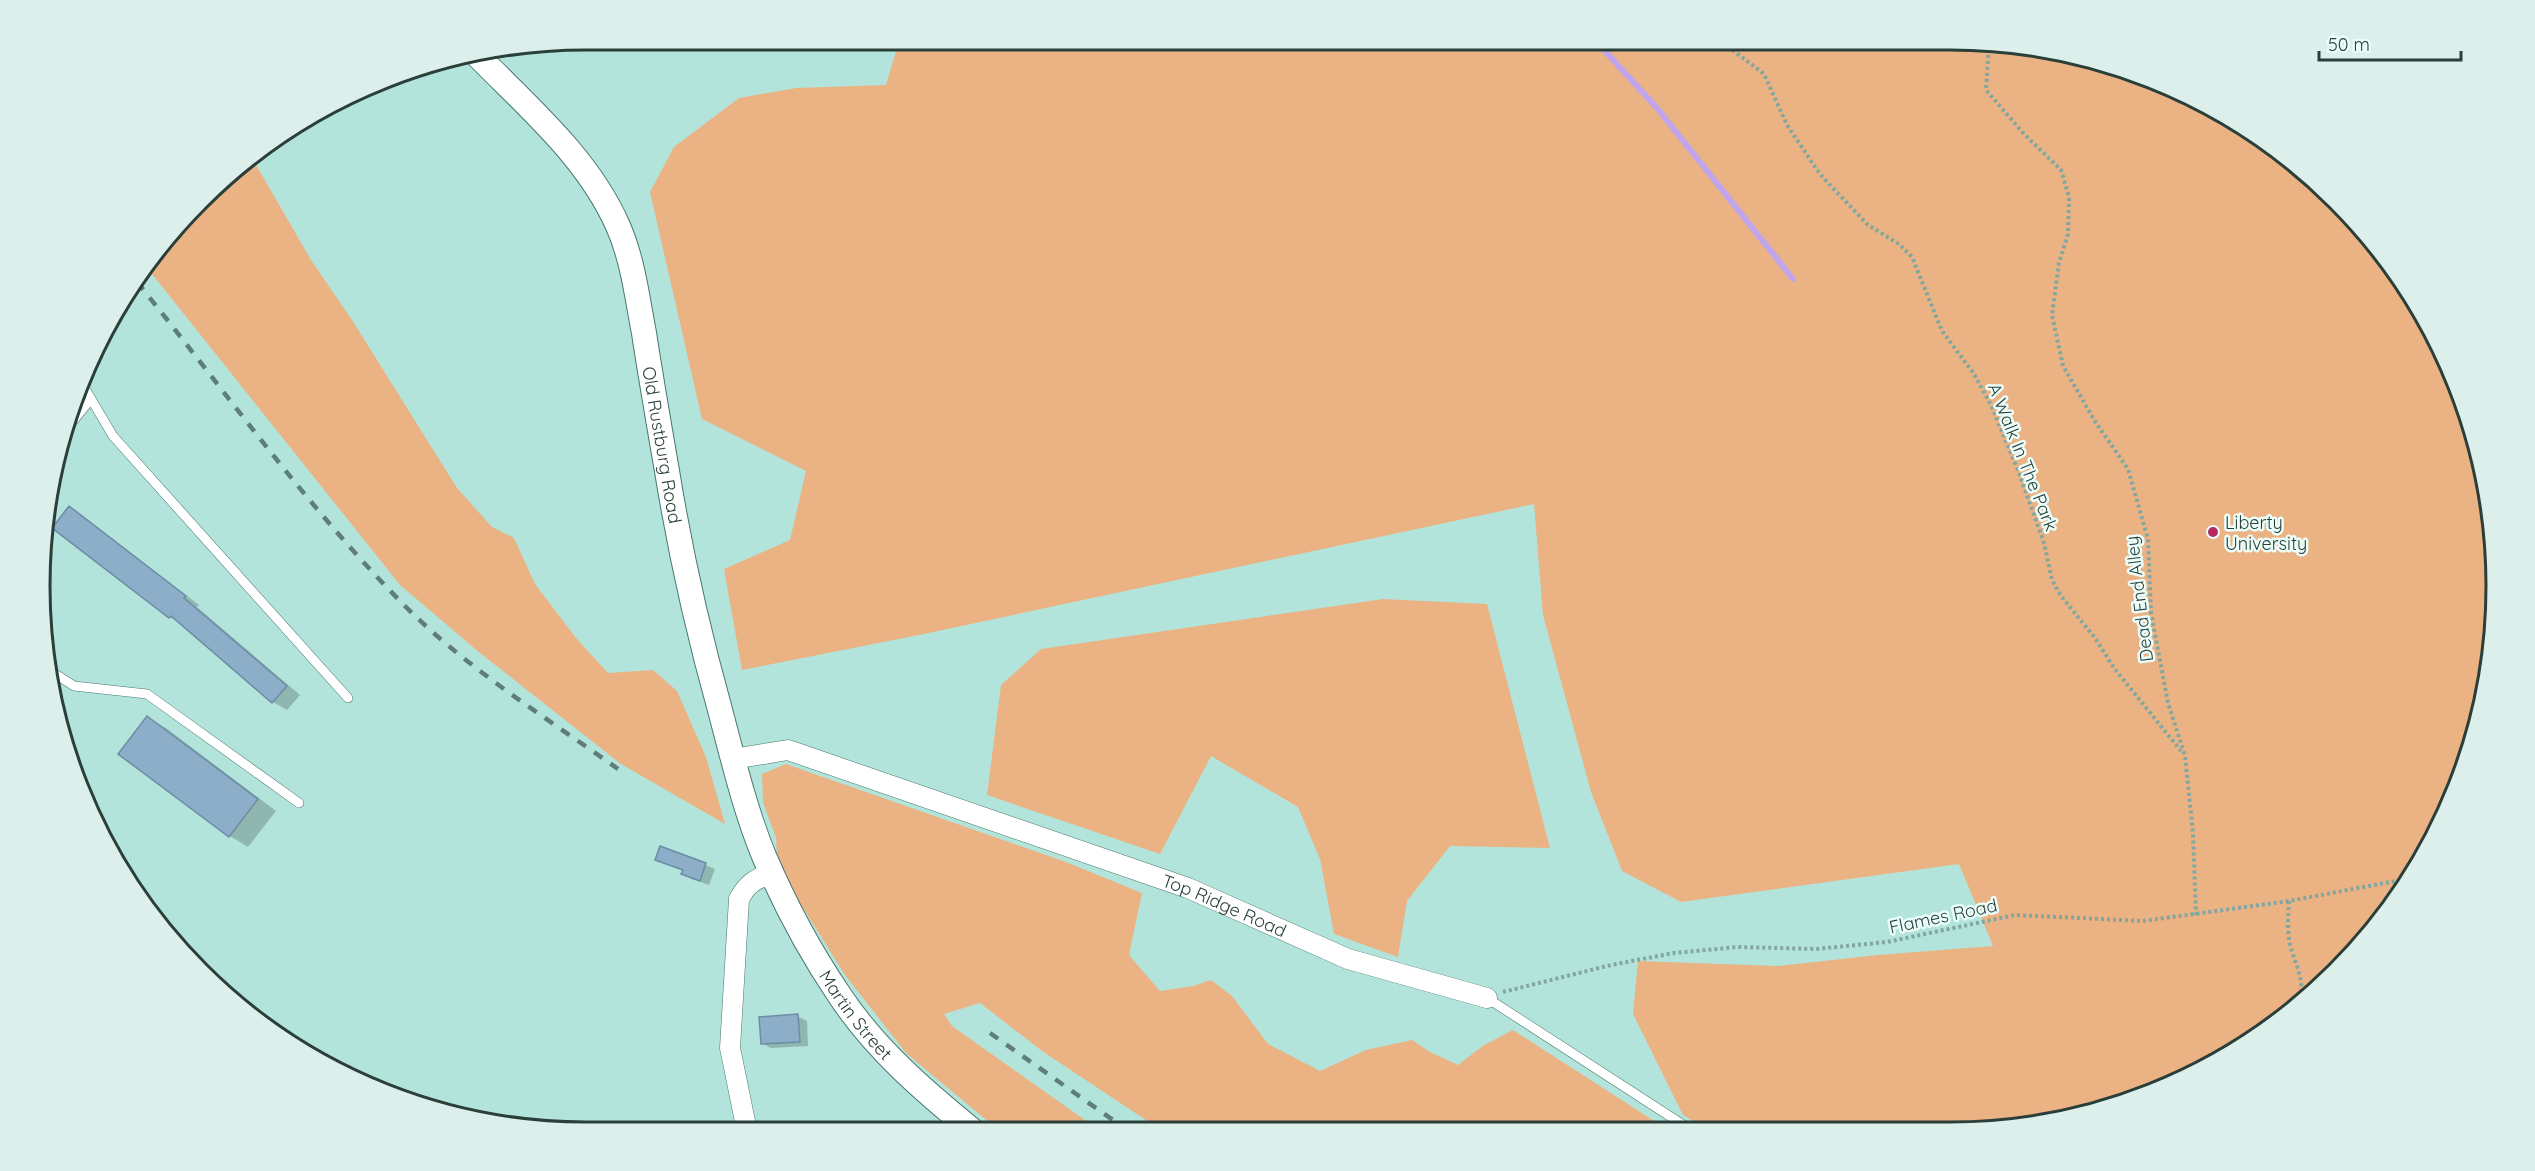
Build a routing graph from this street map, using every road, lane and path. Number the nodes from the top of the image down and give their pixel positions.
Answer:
1 (1732, 50) edge
2 (1988, 51) edge
3 (482, 60) edge
4 (86, 391) edge
5 (91, 399) junction
6 (77, 416) edge
7 (57, 675) edge
8 (348, 698) dead end
9 (2185, 756) junction
10 (734, 759) junction
11 (299, 803) dead end
12 (772, 873) junction
13 (2396, 881) edge
14 (2289, 901) junction
15 (2196, 915) junction
16 (2300, 991) edge
17 (1487, 998) junction
18 (745, 1122) edge
19 (962, 1122) edge
20 (1679, 1122) edge

1 - 9 path, A Walk In The Park
2 - 9 path, Dead End Alley
3 - 10 street, Old Rustburg Road
4 - 5 lane
5 - 6 lane
5 - 8 lane
7 - 11 lane
9 - 15 path, Dead End Alley
10 - 12 street, Old Rustburg Road
10 - 17 street, Top Ridge Road
12 - 18 street
12 - 19 street, Martin Street
13 - 14 path, Flames Road
14 - 15 path, Flames Road
14 - 16 path
15 - 17 path, Flames Road
17 - 20 lane, Top Ridge Road

